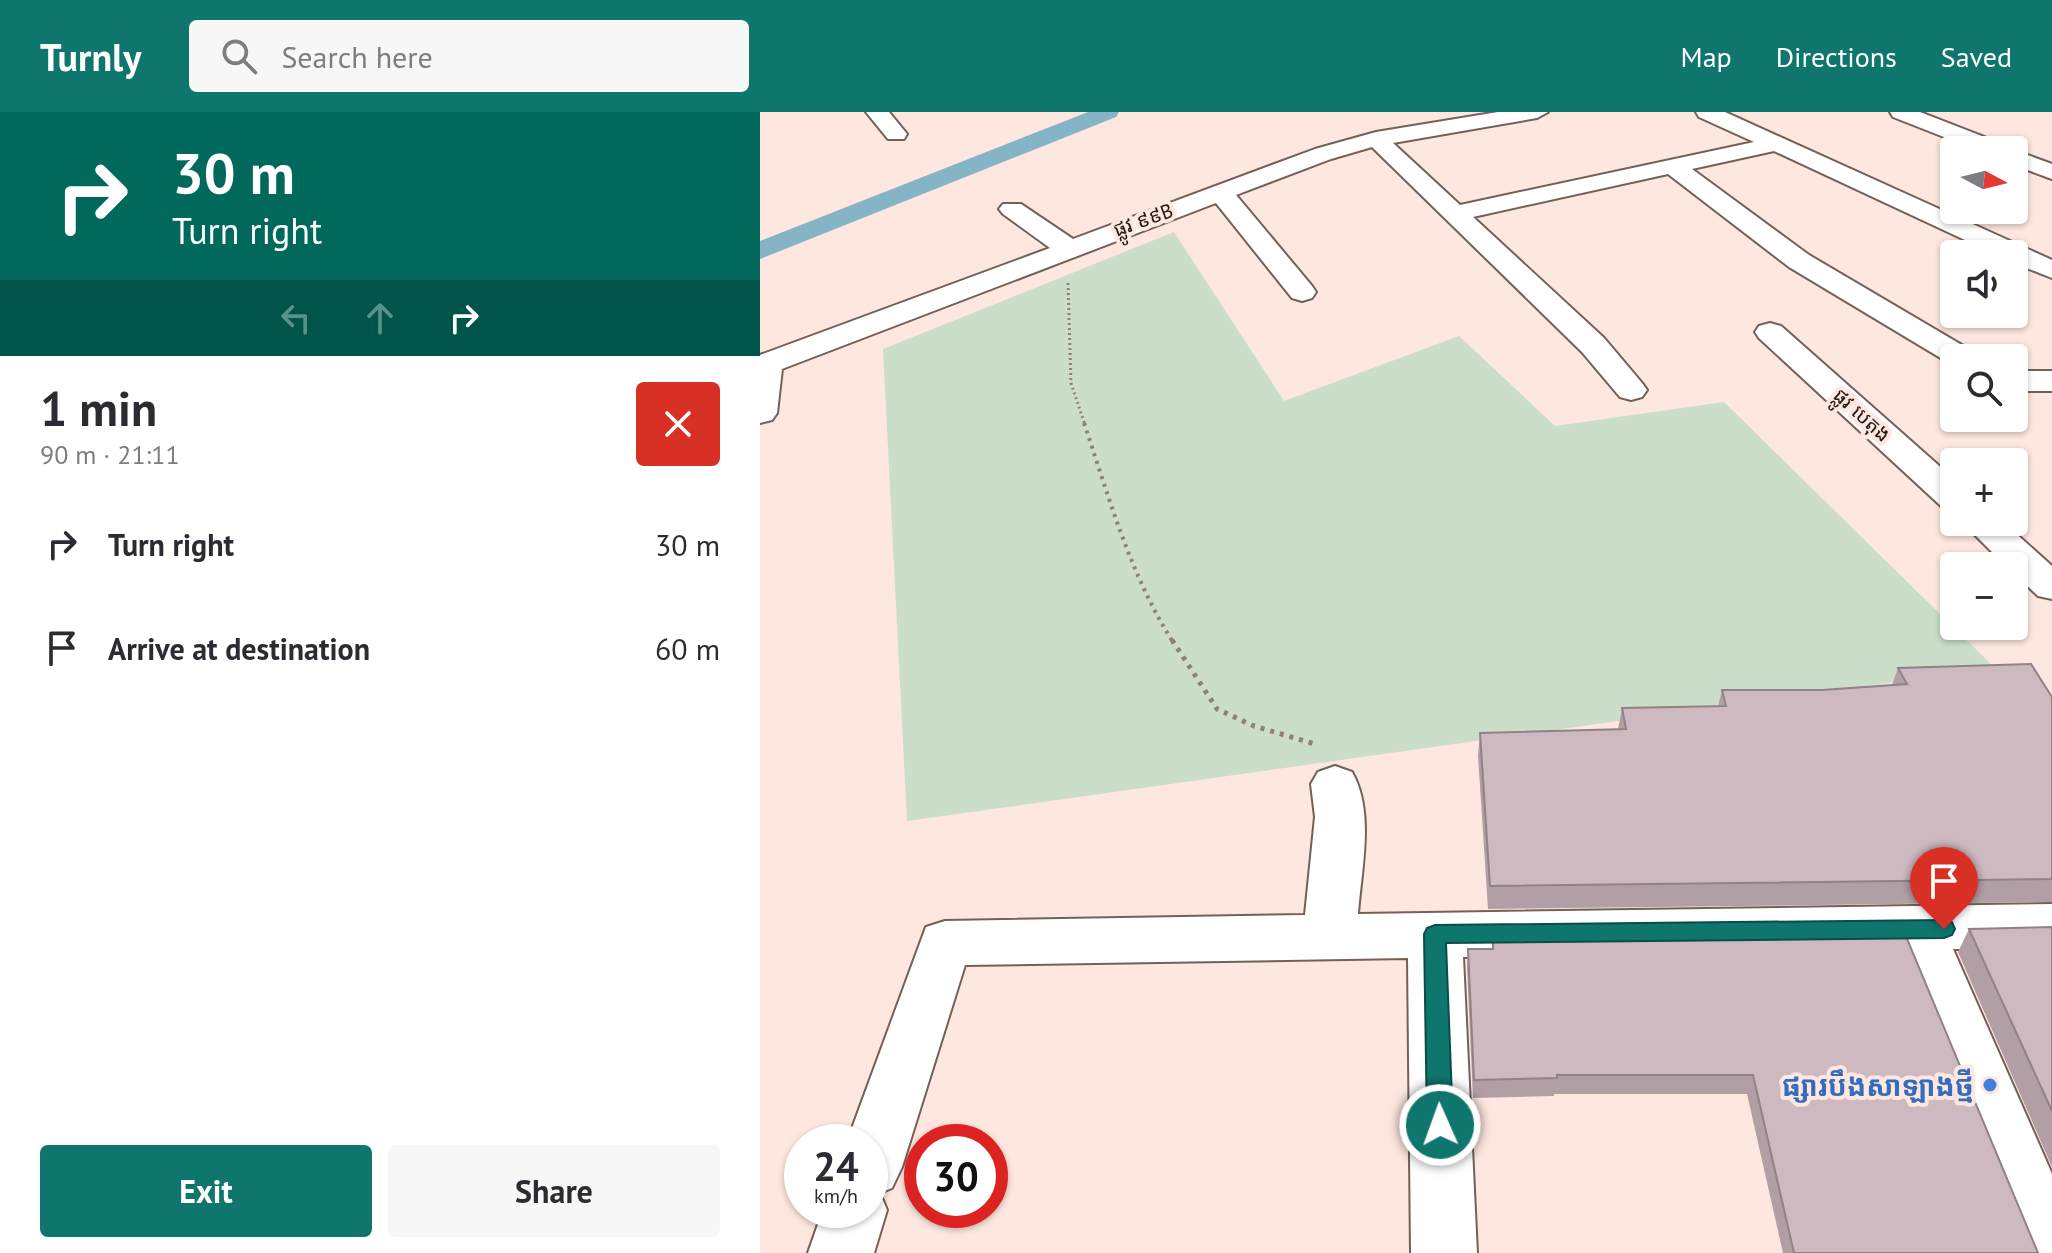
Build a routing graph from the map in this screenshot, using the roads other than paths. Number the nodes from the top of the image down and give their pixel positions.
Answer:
1 (877, 112) edge
2 (1537, 112) edge
3 (1707, 112) edge
4 (1901, 112) edge
5 (1472, 117) edge
6 (896, 134) dead end
7 (1962, 136) edge
8 (1376, 139) junction
9 (1776, 144) junction
10 (2028, 163) edge
11 (1672, 166) junction
12 (2052, 172) edge
13 (1220, 192) junction
14 (1012, 209) dead end
15 (1457, 213) junction
16 (1068, 248) junction
17 (2052, 270) edge
18 (1302, 292) dead end
19 (1770, 332) dead end
20 (1940, 345) edge
21 (764, 364) edge
22 (2028, 381) edge
23 (2052, 381) edge
24 (1631, 390) dead end
25 (760, 413) edge
26 (1940, 485) edge
27 (1996, 536) edge
28 (2052, 587) edge
29 (1325, 764) road end
30 (2052, 926) edge
31 (1917, 929) junction
32 (1435, 934) junction
33 (1330, 936) junction
34 (884, 1124) edge
35 (849, 1228) edge
36 (2052, 1250) edge
37 (841, 1253) edge
38 (1444, 1253) edge

1 - 6 street
2 - 5 street, ផ្លូវ ៩៩B
3 - 9 street
4 - 7 street
5 - 8 street, ផ្លូវ ៩៩B
8 - 13 street, ផ្លូវ ៩៩B
8 - 15 street
9 - 11 street
9 - 17 street
10 - 12 street
11 - 15 street
11 - 20 street
13 - 16 street, ផ្លូវ ៩៩B
13 - 18 street
14 - 16 street
15 - 24 street
16 - 21 street, ផ្លូវ ៩៩B
19 - 26 street, ផ្លូវ បេតុង
21 - 25 street
22 - 23 street
27 - 28 street
29 - 33 street
30 - 31 street
31 - 32 street
31 - 36 street
32 - 33 street
32 - 38 street
33 - 34 street
35 - 37 street

